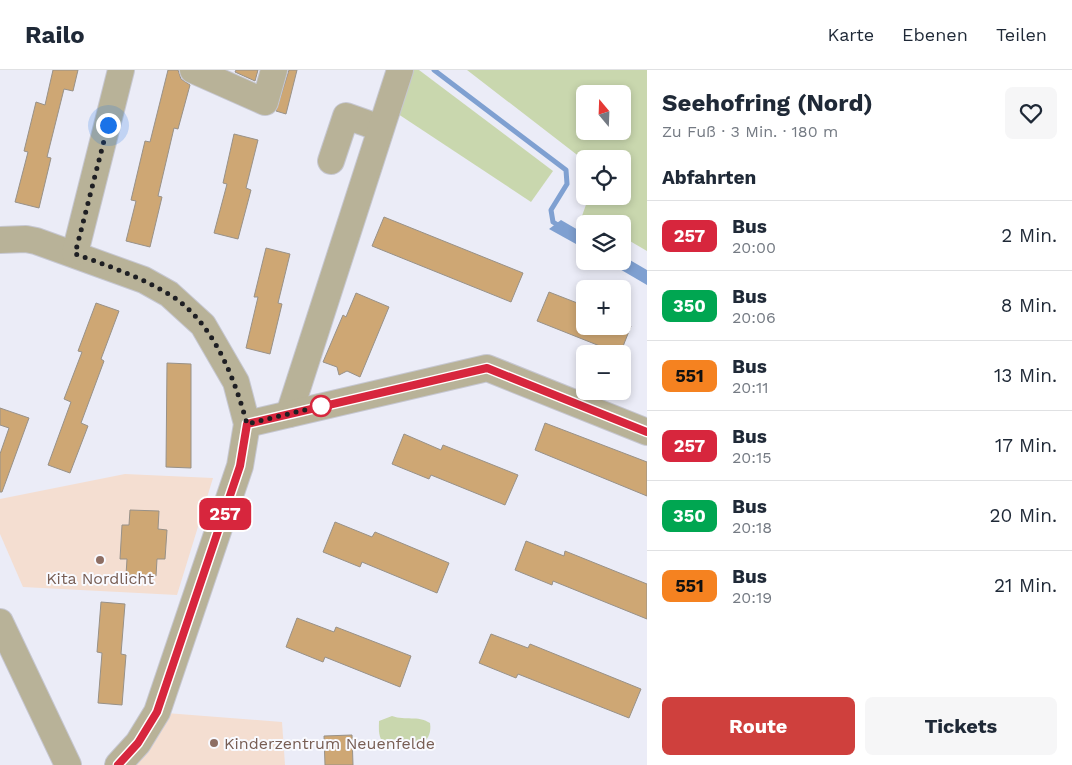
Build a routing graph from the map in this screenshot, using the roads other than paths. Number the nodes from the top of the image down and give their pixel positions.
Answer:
1 (121, 70) edge
2 (193, 70) edge
3 (274, 70) edge
4 (400, 70) edge
5 (224, 76) edge
6 (380, 128) junction
7 (331, 161) dead end
8 (0, 240) edge
9 (75, 254) junction
10 (289, 414) junction
11 (247, 424) junction
12 (647, 432) edge
13 (0, 622) edge
14 (68, 765) edge
15 (118, 765) edge

1 - 9 street
2 - 5 street
3 - 5 street
4 - 6 street
6 - 7 street
6 - 10 street
8 - 9 street
9 - 11 street
10 - 11 street
10 - 12 street
11 - 15 street
13 - 14 street

